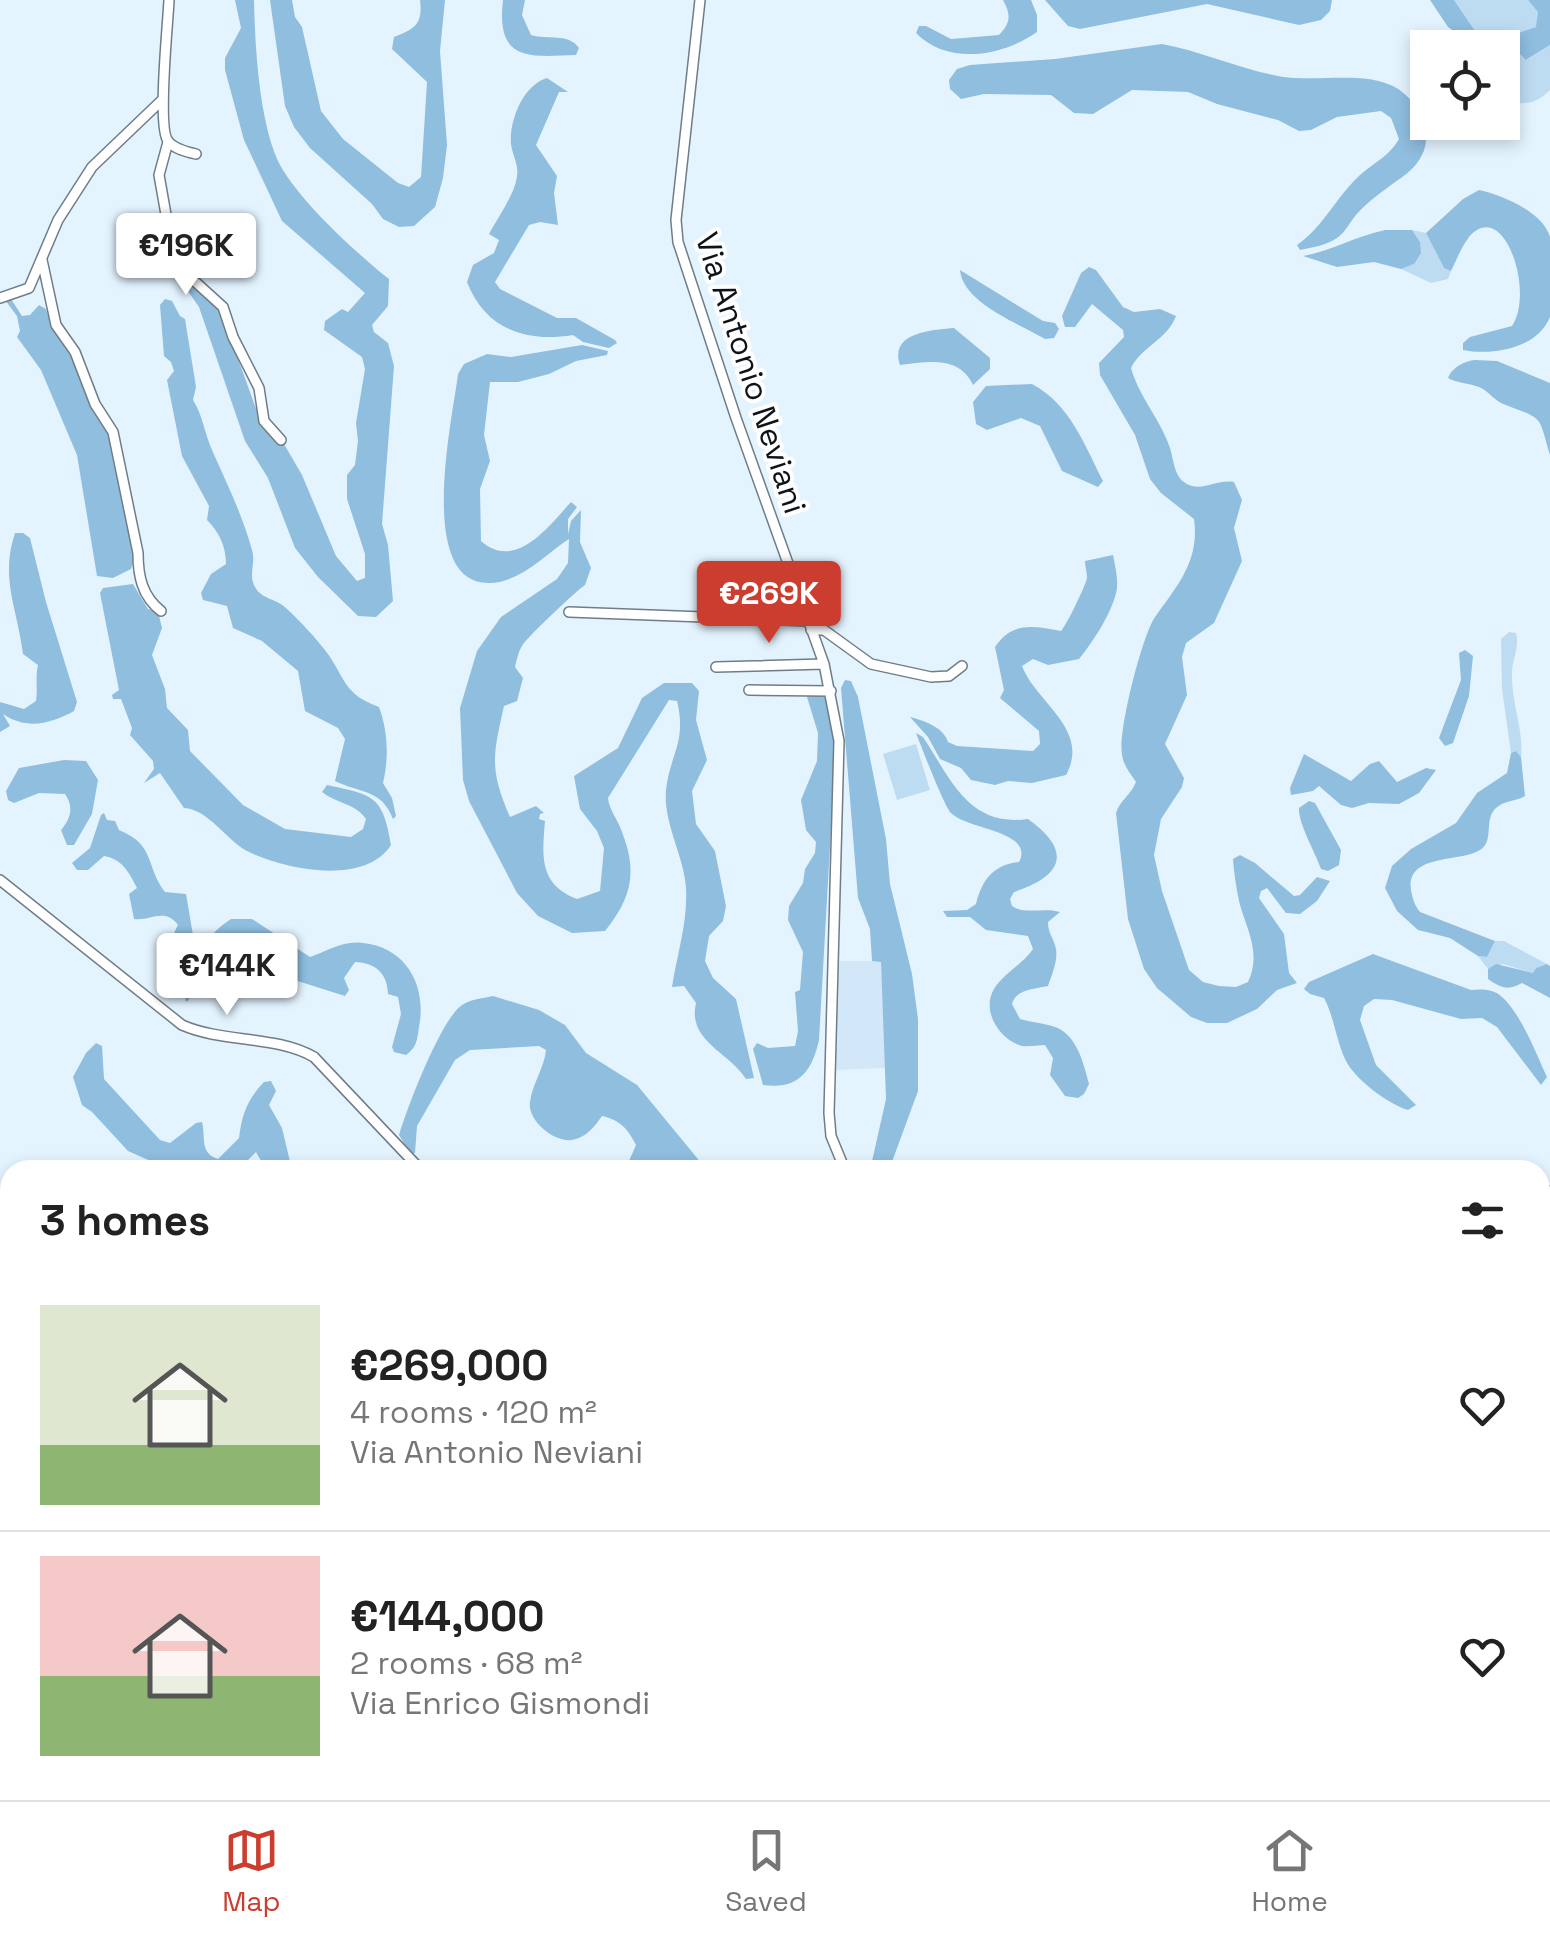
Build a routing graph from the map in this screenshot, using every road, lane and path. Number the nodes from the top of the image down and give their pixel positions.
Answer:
1 (169, 0) edge
2 (700, 0) edge
3 (161, 101) junction
4 (168, 142) junction
5 (196, 154) dead end
6 (42, 260) junction
7 (0, 298) edge
8 (280, 440) dead end
9 (161, 610) dead end
10 (569, 612) dead end
11 (810, 626) junction
12 (824, 664) junction
13 (962, 666) dead end
14 (716, 667) dead end
15 (750, 690) dead end
16 (831, 691) junction
17 (0, 880) edge
18 (412, 1160) edge
19 (841, 1160) edge

1 - 3 street
2 - 11 street, Via Antonio Neviani
3 - 4 street
3 - 6 street
4 - 5 street
4 - 8 street
6 - 7 street
6 - 9 street
10 - 11 street
11 - 12 street, Via Antonio Neviani
11 - 13 street
12 - 14 street
12 - 16 street, Via Antonio Neviani
15 - 16 street
16 - 19 street, Via Antonio Neviani
17 - 18 street

